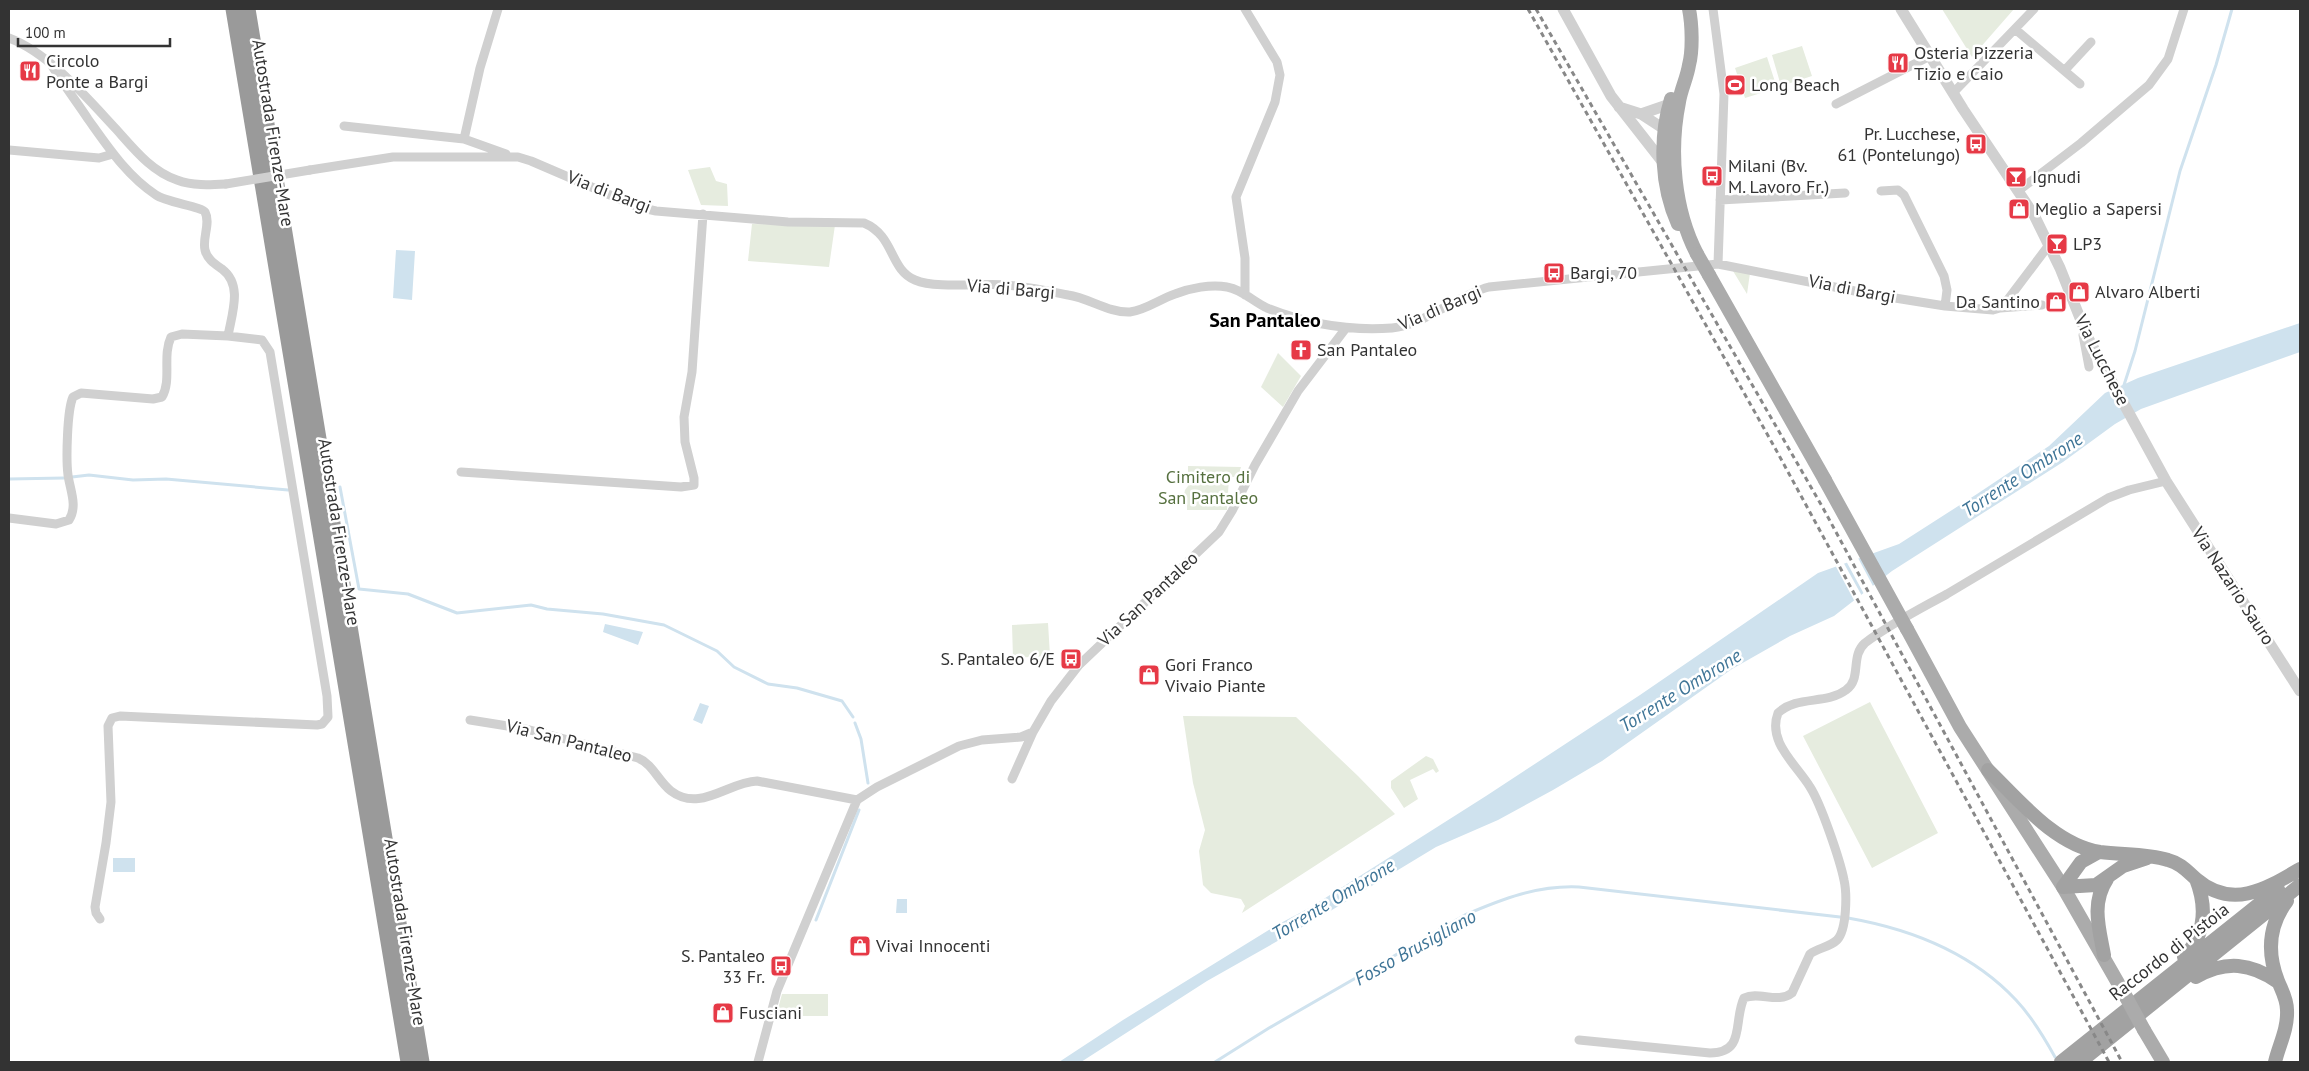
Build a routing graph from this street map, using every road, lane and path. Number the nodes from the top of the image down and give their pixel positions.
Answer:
1 (233, 9) edge
2 (248, 9) edge
3 (498, 9) edge
4 (1245, 9) edge
5 (1563, 9) edge
6 (1689, 9) edge
7 (1713, 9) edge
8 (1901, 9) edge
9 (2034, 9) edge
10 (2184, 9) edge
11 (2015, 30) junction
12 (9, 38) edge
13 (2091, 42) dead end
14 (1690, 52) junction
15 (1930, 56) junction
16 (52, 66) junction
17 (2064, 70) junction
18 (2080, 84) dead end
19 (1953, 93) junction
20 (1670, 104) junction
21 (1836, 104) dead end
22 (1619, 107) junction
23 (1640, 114) junction
24 (344, 126) dead end
25 (1640, 133) junction
26 (1667, 134) junction
27 (464, 139) junction
28 (9, 150) edge
29 (113, 154) junction
30 (510, 156) junction
31 (1665, 165) junction
32 (1881, 191) dead end
33 (2018, 191) junction
34 (1845, 193) dead end
35 (1720, 200) junction
36 (703, 214) junction
37 (2049, 245) junction
38 (1694, 248) junction
39 (1718, 264) junction
40 (1244, 296) junction
41 (2042, 305) dead end
42 (1945, 306) junction
43 (2000, 308) junction
44 (2081, 322) junction
45 (1346, 328) junction
46 (228, 336) junction
47 (2089, 367) dead end
48 (461, 472) dead end
49 (2166, 481) junction
50 (9, 518) edge
51 (2300, 691) edge
52 (470, 720) dead end
53 (1033, 732) junction
54 (1988, 770) junction
55 (1012, 779) dead end
56 (857, 800) junction
57 (2100, 852) junction
58 (2150, 857) junction
59 (2300, 870) edge
60 (2108, 877) junction
61 (2196, 879) junction
62 (2300, 885) edge
63 (2063, 887) junction
64 (100, 919) dead end
65 (2104, 955) junction
66 (2278, 982) junction
67 (2162, 989) junction
68 (1579, 1040) dead end
69 (2274, 1061) edge
70 (408, 1062) edge
71 (422, 1062) edge
72 (758, 1062) edge
73 (2061, 1062) edge
74 (2080, 1062) edge
75 (2163, 1062) edge

1 - 70 highway, Autostrada Firenze-Mare
2 - 71 highway, Autostrada Firenze-Mare
3 - 27 street
4 - 40 street
5 - 22 street
6 - 14 main road
7 - 35 street
8 - 15 street, Via Lucchese
9 - 11 street
10 - 33 street
11 - 17 street
11 - 19 street
12 - 16 street, Via di Bargi
13 - 17 street
14 - 20 main road
14 - 26 main road
15 - 19 street, Via Lucchese
15 - 21 street
16 - 29 street
16 - 30 street, Via di Bargi, bridge
17 - 18 street
19 - 33 street, Via Lucchese
20 - 23 street
20 - 26 main road
22 - 23 street
22 - 25 street
23 - 26 street
24 - 27 street
25 - 26 street
25 - 31 street
26 - 31 main road
26 - 38 main road
27 - 30 street
28 - 29 street
29 - 46 street
30 - 36 street, Via di Bargi
31 - 38 main road
32 - 42 street
33 - 37 street, Via Lucchese
34 - 35 street
35 - 39 street
36 - 40 street, Via di Bargi
36 - 48 street
37 - 43 street
37 - 44 street, Via Lucchese
38 - 54 main road, bridge
39 - 42 street, Via di Bargi
39 - 45 street, Via di Bargi
40 - 45 street, Via di Bargi
41 - 43 street, Via di Bargi
42 - 43 street, Via di Bargi
44 - 47 street
44 - 49 street, Via Lucchese
45 - 53 street, Via San Pantaleo
46 - 50 street
46 - 64 street
49 - 51 street, Via Nazario Sauro
49 - 68 street
52 - 56 street, Via San Pantaleo
53 - 55 street, Via San Pantaleo
53 - 56 street
54 - 57 highway
54 - 63 main road
56 - 72 street
57 - 58 highway
57 - 63 highway
58 - 60 highway
58 - 61 highway
59 - 61 highway
59 - 67 highway, Raccordo di Pistoia
60 - 63 highway
60 - 65 highway
61 - 67 highway
62 - 66 highway
62 - 67 highway, Raccordo di Pistoia
63 - 65 main road
65 - 75 main road, bridge
66 - 67 highway
66 - 69 highway
67 - 73 highway, Raccordo di Pistoia
67 - 74 highway, Raccordo di Pistoia

